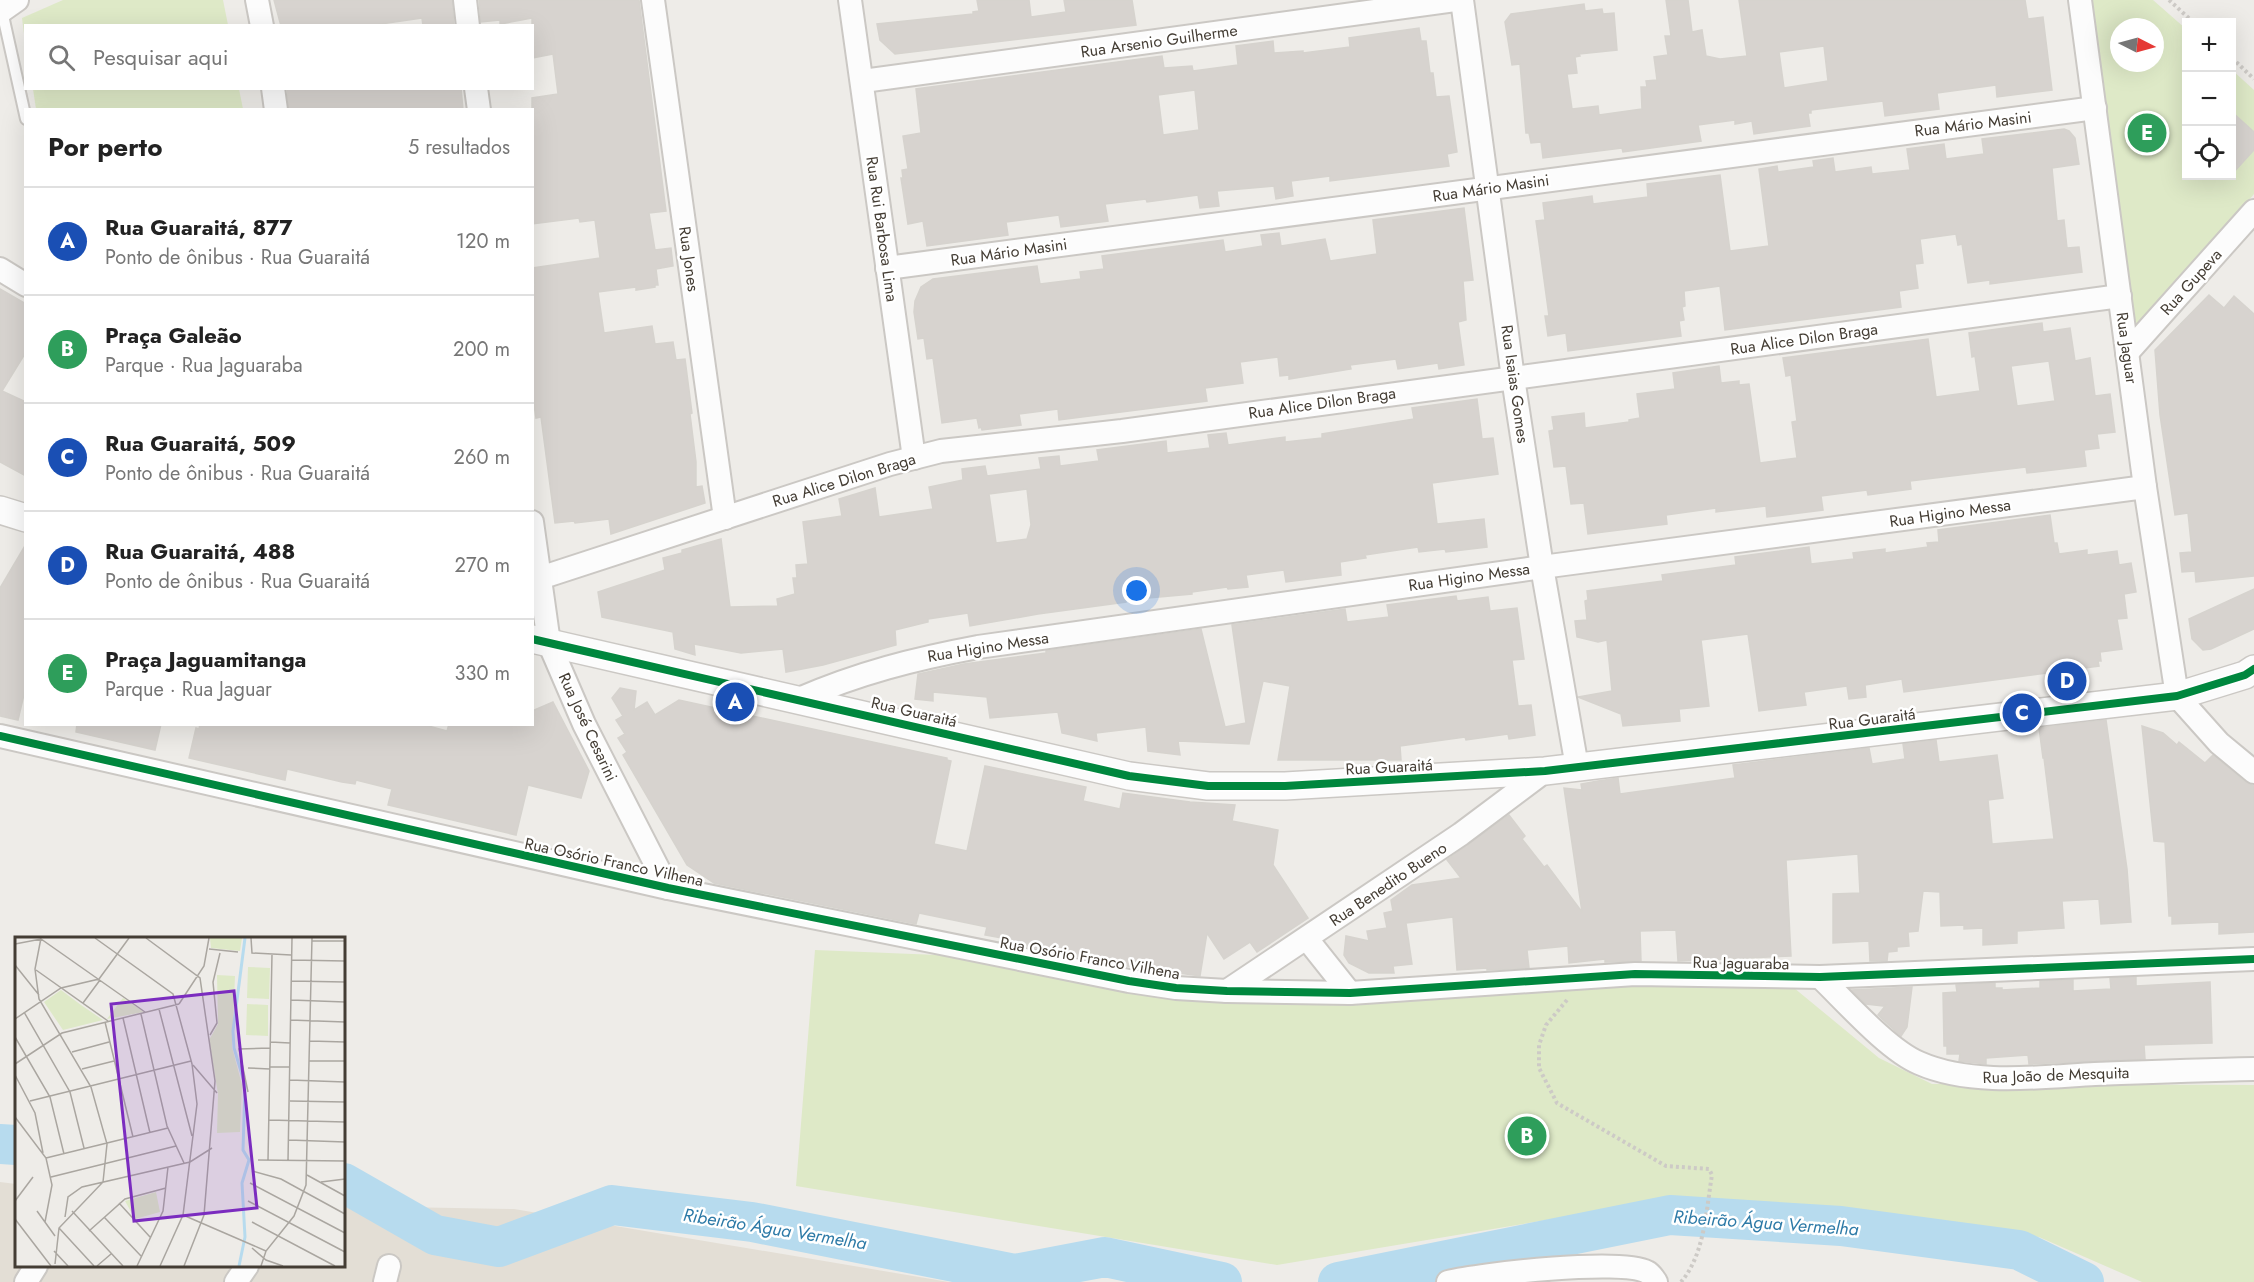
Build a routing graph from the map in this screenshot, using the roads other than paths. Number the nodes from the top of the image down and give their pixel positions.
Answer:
1 (257, 0) edge
2 (465, 0) edge
3 (653, 0) edge
4 (850, 0) edge
5 (1455, 0) edge
6 (1462, 0) edge
7 (2080, 0) edge
8 (6, 8) edge
9 (262, 24) edge
10 (468, 24) edge
11 (863, 81) junction
12 (273, 90) edge
13 (476, 90) edge
14 (24, 108) edge
15 (276, 108) edge
16 (479, 108) edge
17 (2095, 108) junction
18 (1488, 188) junction
19 (2254, 211) edge
20 (887, 268) junction
21 (0, 269) edge
22 (24, 284) edge
23 (2120, 296) junction
24 (2127, 353) junction
25 (1513, 378) junction
26 (914, 458) junction
27 (2145, 487) junction
28 (725, 518) junction
29 (534, 536) edge
30 (1542, 567) junction
31 (540, 579) junction
32 (541, 641) edge
33 (2254, 669) edge
34 (2177, 696) junction
35 (800, 699) junction
36 (0, 736) edge
37 (1577, 767) junction
38 (1545, 771) junction
39 (2254, 772) edge
40 (668, 888) junction
41 (1306, 939) junction
42 (2254, 959) edge
43 (1820, 977) junction
44 (1227, 991) junction
45 (1350, 993) junction
46 (2254, 1070) edge
47 (35, 1267) edge
48 (246, 1267) edge
49 (26, 1282) edge
50 (236, 1282) edge
51 (1448, 1282) edge
52 (1656, 1282) edge

1 - 9 street
2 - 10 street
3 - 28 street, Rua Jones
4 - 11 street, Rua Rui Barbosa Lima
5 - 11 street, Rua Arsenio Guilherme
6 - 18 street, Rua Isaias Gomes
7 - 17 street, Rua Jaguar
8 - 14 lane
11 - 20 street, Rua Rui Barbosa Lima
12 - 15 street
13 - 16 street
17 - 18 street, Rua Mário Masini
17 - 23 street, Rua Jaguar
18 - 20 street, Rua Mário Masini
18 - 25 street, Rua Isaias Gomes
19 - 24 street, Rua Gupeva
20 - 26 street, Rua Rui Barbosa Lima
21 - 22 street
23 - 24 street, Rua Jaguar
23 - 25 street, Rua Alice Dilon Braga
24 - 27 street, Rua Jaguar
25 - 26 street, Rua Alice Dilon Braga
25 - 30 street, Rua Isaias Gomes
26 - 28 street, Rua Alice Dilon Braga
27 - 30 street, Rua Higino Messa
27 - 34 street, Rua Jaguar
28 - 31 street, Rua Alice Dilon Braga
29 - 31 street, Rua José Cesarini
30 - 35 street, Rua Higino Messa
30 - 37 street, Rua Isaias Gomes
31 - 32 street, Rua José Cesarini
32 - 35 street, Rua Guaraitá
32 - 40 street, Rua José Cesarini
33 - 34 street, Rua Guaraitá
34 - 37 street, Rua Guaraitá
34 - 39 street
35 - 38 street, Rua Guaraitá
36 - 40 street, Rua Osório Franco Vilhena
37 - 38 street, Rua Guaraitá
38 - 41 street, Rua Benedito Bueno
40 - 44 street, Rua Osório Franco Vilhena
41 - 44 street, Rua Benedito Bueno
41 - 45 street
42 - 43 street, Rua Jaguaraba
43 - 45 street, Rua Jaguaraba
43 - 46 street, Rua João de Mesquita
44 - 45 street, Rua Jaguaraba
47 - 49 street
48 - 50 street
51 - 52 street

